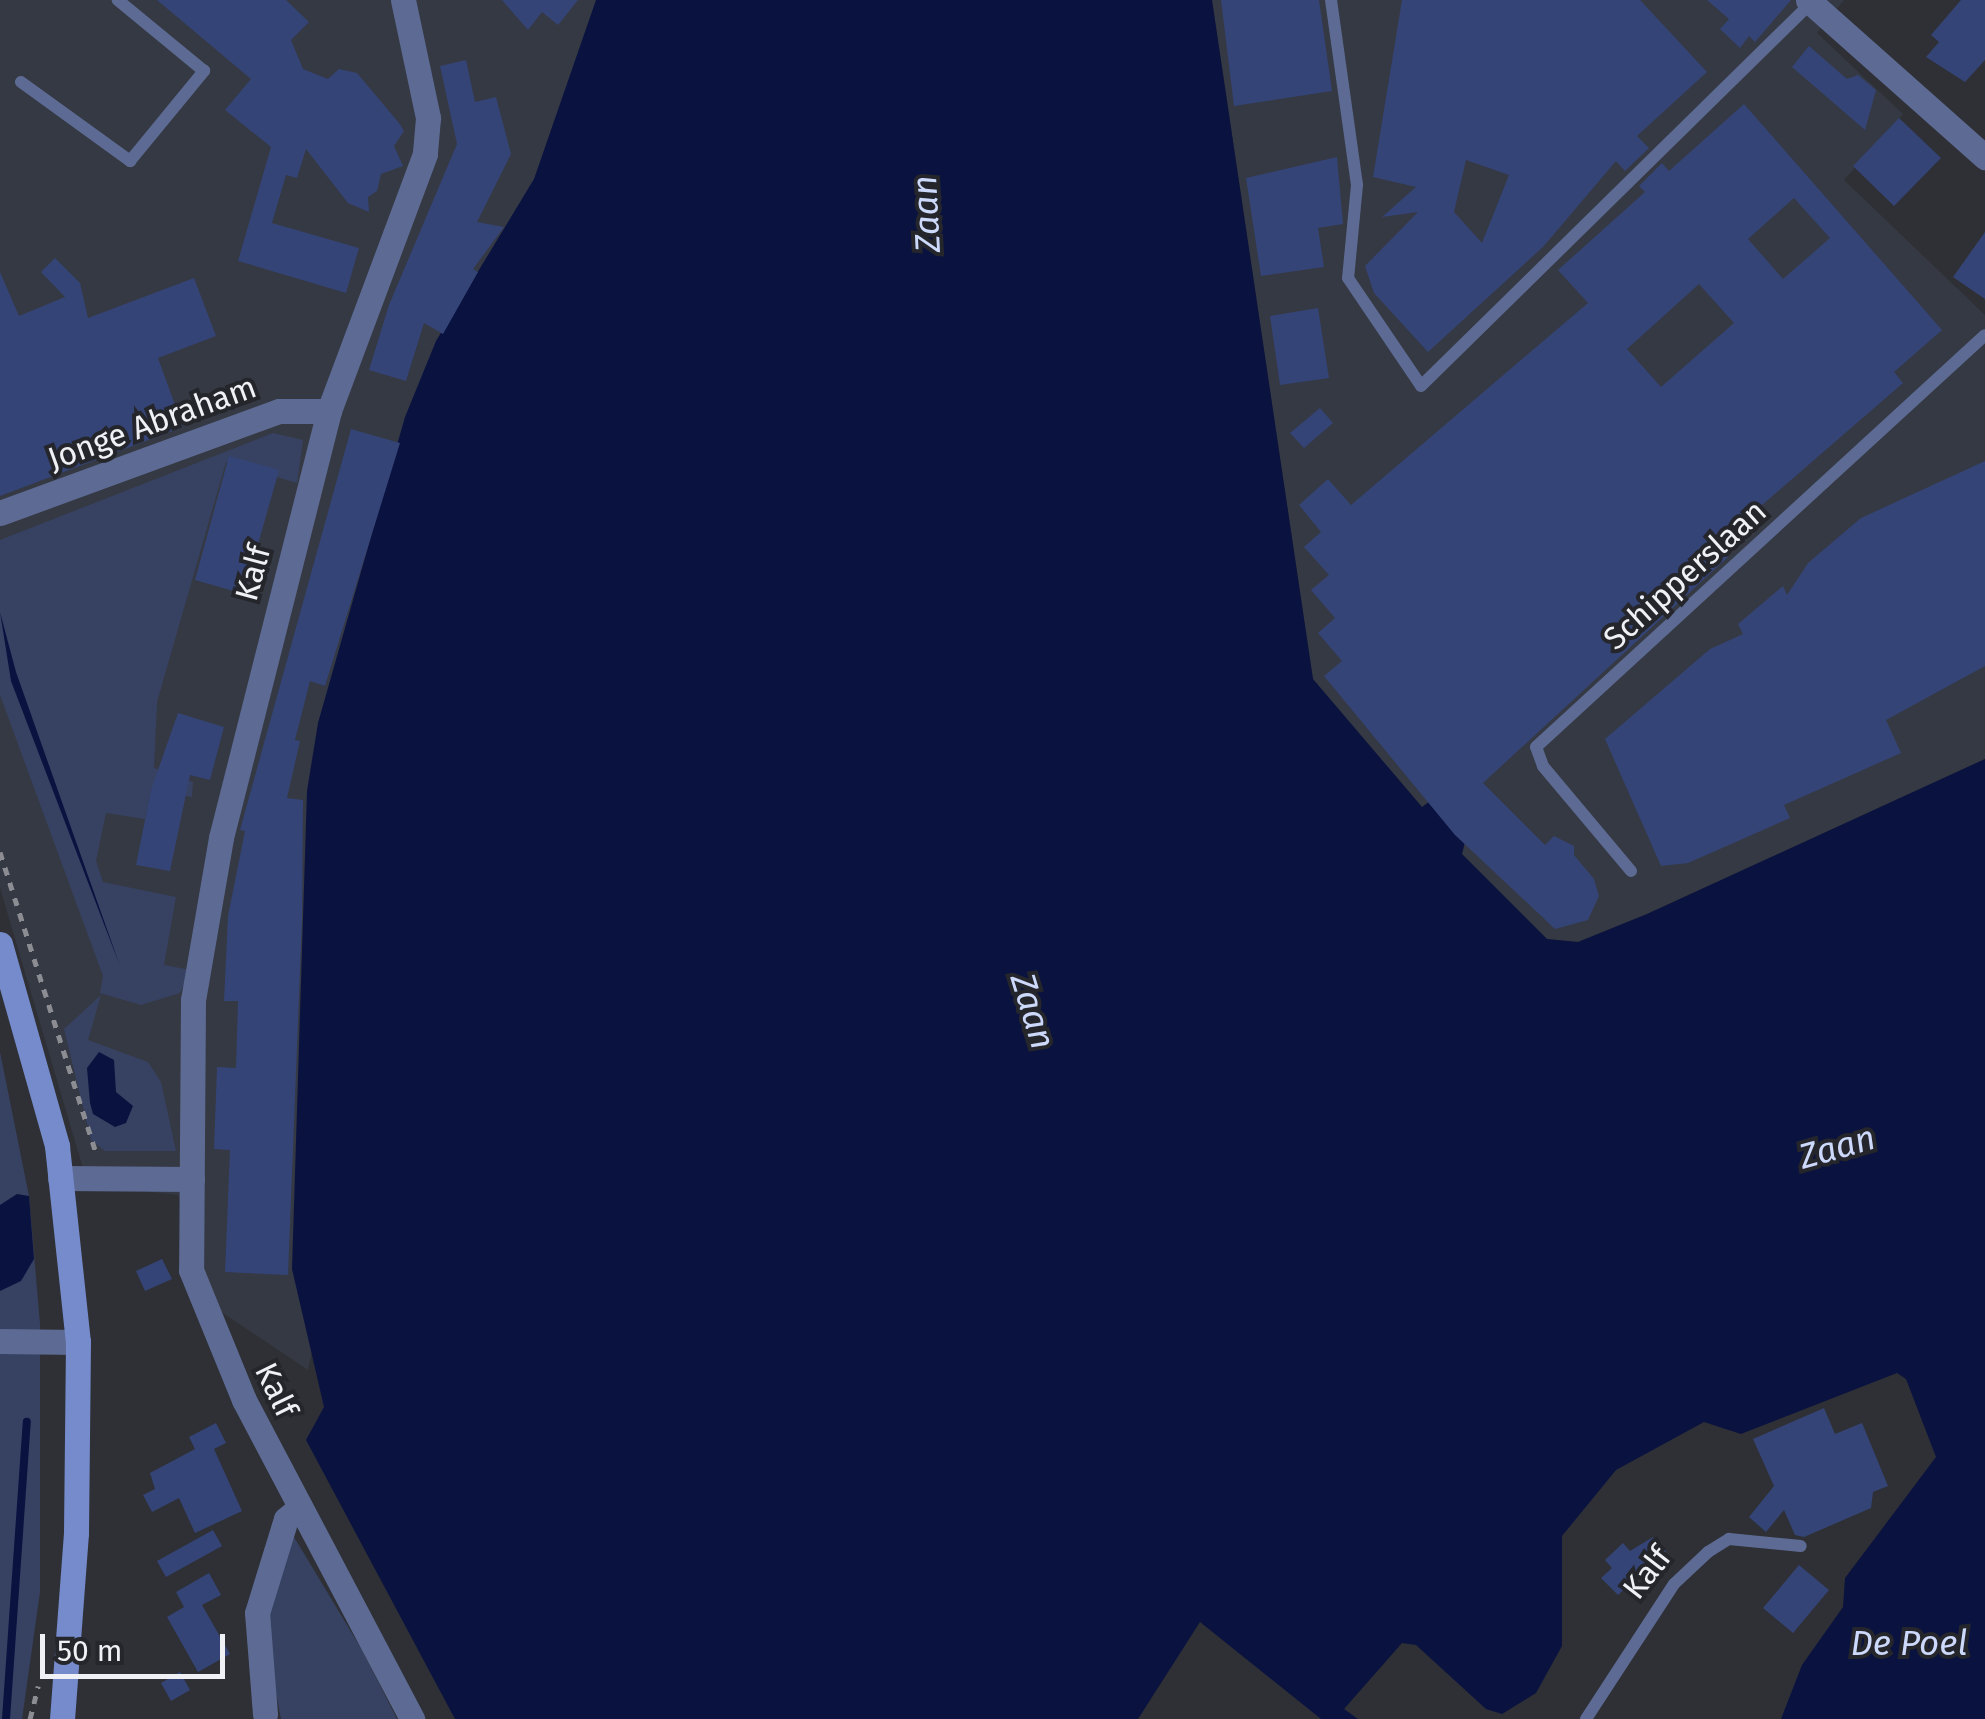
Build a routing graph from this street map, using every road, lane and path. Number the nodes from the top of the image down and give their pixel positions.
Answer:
1 (118, 0) edge
2 (402, 0) edge
3 (1331, 0) edge
4 (1811, 1) edge
5 (21, 82) dead end
6 (1985, 157) edge
7 (1985, 335) edge
8 (329, 411) junction
9 (0, 513) edge
10 (0, 852) edge
11 (1631, 871) dead end
12 (0, 944) edge
13 (105, 1156) dead end
14 (60, 1178) junction
15 (192, 1179) junction
16 (0, 1341) edge
17 (78, 1342) junction
18 (299, 1508) junction
19 (1801, 1546) dead end
20 (266, 1714) dead end
21 (62, 1719) edge
22 (412, 1719) edge
23 (1586, 1719) edge

1 - 5 lane
2 - 8 street, Kalf
3 - 4 lane
4 - 6 street
7 - 11 lane, Schipperslaan
8 - 9 street, Jonge Abraham
8 - 15 street, Kalf
10 - 13 path
12 - 14 main road
14 - 15 street
14 - 17 main road
15 - 18 street, Kalf
16 - 17 street
17 - 21 main road
18 - 20 street
18 - 22 street, Kalf
19 - 23 lane, Kalf

